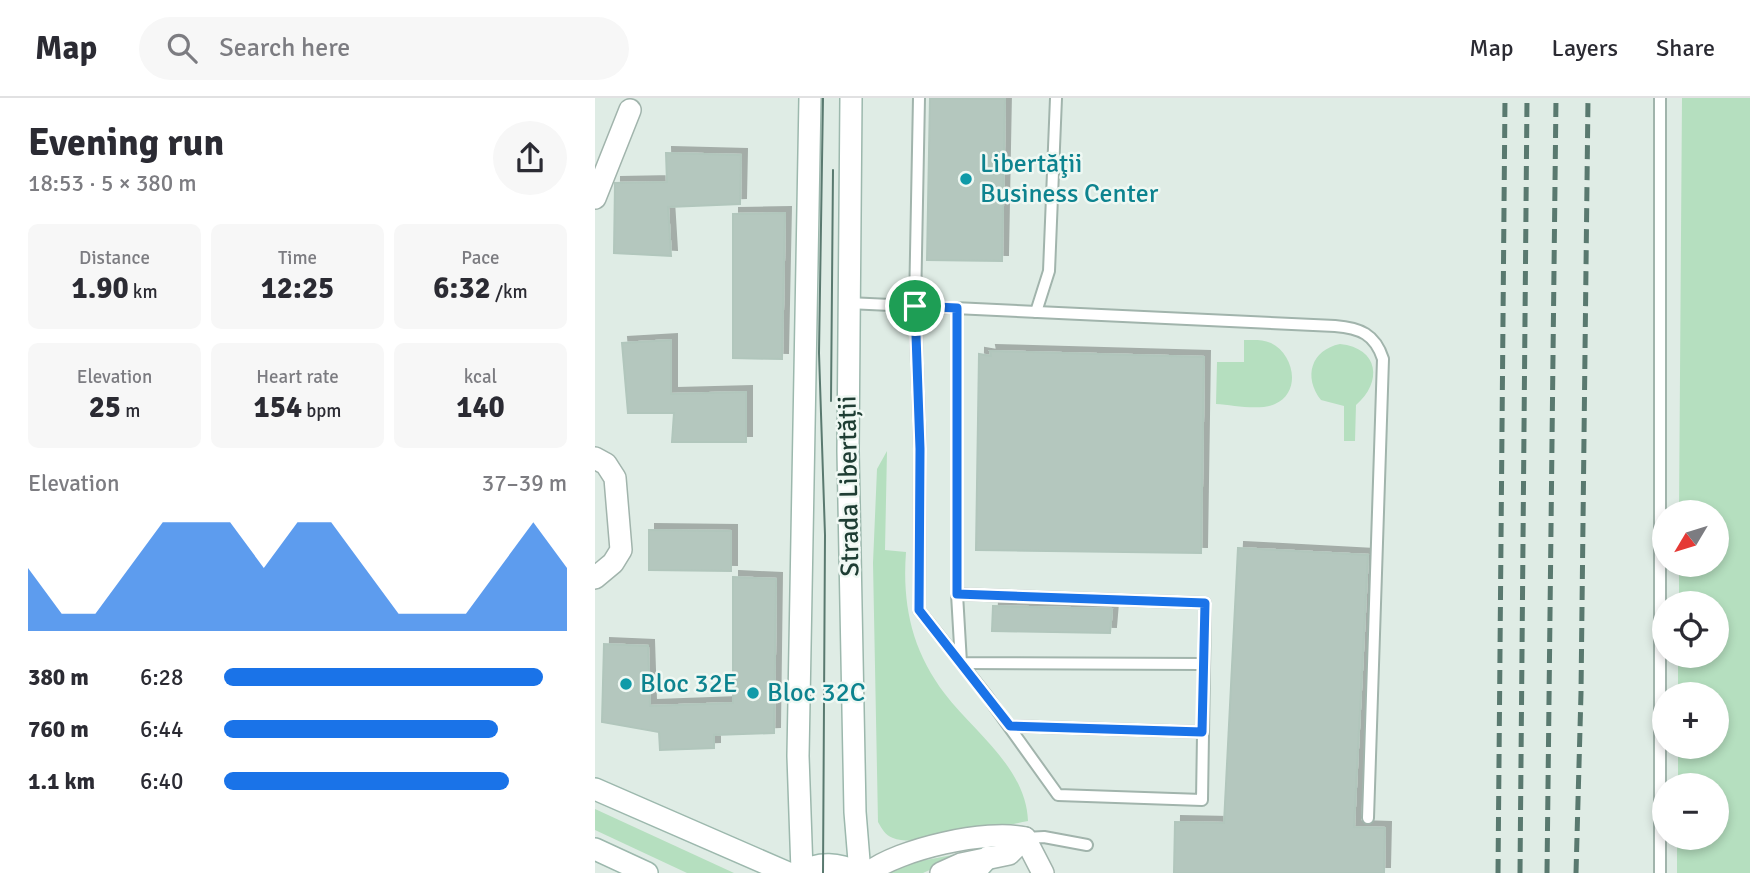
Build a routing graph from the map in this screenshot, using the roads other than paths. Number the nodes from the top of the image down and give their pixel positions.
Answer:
1 (810, 98) edge
2 (851, 98) edge
3 (919, 98) edge
4 (1056, 98) edge
5 (1660, 98) edge
6 (630, 110) dead end
7 (595, 198) edge
8 (848, 303) junction
9 (915, 306) junction
10 (957, 308) junction
11 (1036, 312) junction
12 (595, 458) edge
13 (595, 578) edge
14 (957, 594) junction
15 (961, 663) junction
16 (1203, 664) junction
17 (1010, 726) junction
18 (1202, 732) junction
19 (595, 789) edge
20 (1368, 818) dead end
21 (1025, 838) junction
22 (1087, 845) dead end
23 (595, 849) edge
24 (981, 865) edge
25 (796, 872) edge
26 (647, 873) edge
27 (860, 873) edge
28 (868, 873) edge
29 (941, 873) edge
30 (1043, 873) edge
31 (1660, 873) edge

1 - 25 main road, Strada Libertății
2 - 8 main road, Strada Libertății
3 - 9 lane
4 - 11 lane
5 - 31 lane
6 - 7 main road
8 - 9 lane
8 - 27 main road, Strada Libertății
9 - 10 lane
9 - 15 lane
10 - 11 lane
10 - 14 lane
11 - 20 lane
12 - 13 main road
14 - 15 lane
14 - 16 lane
15 - 16 lane
15 - 17 lane
16 - 18 lane
17 - 18 lane
17 - 18 lane
19 - 25 main road
21 - 22 lane
21 - 24 main road
21 - 28 main road
21 - 30 main road
23 - 26 main road
24 - 29 main road
25 - 27 main road

